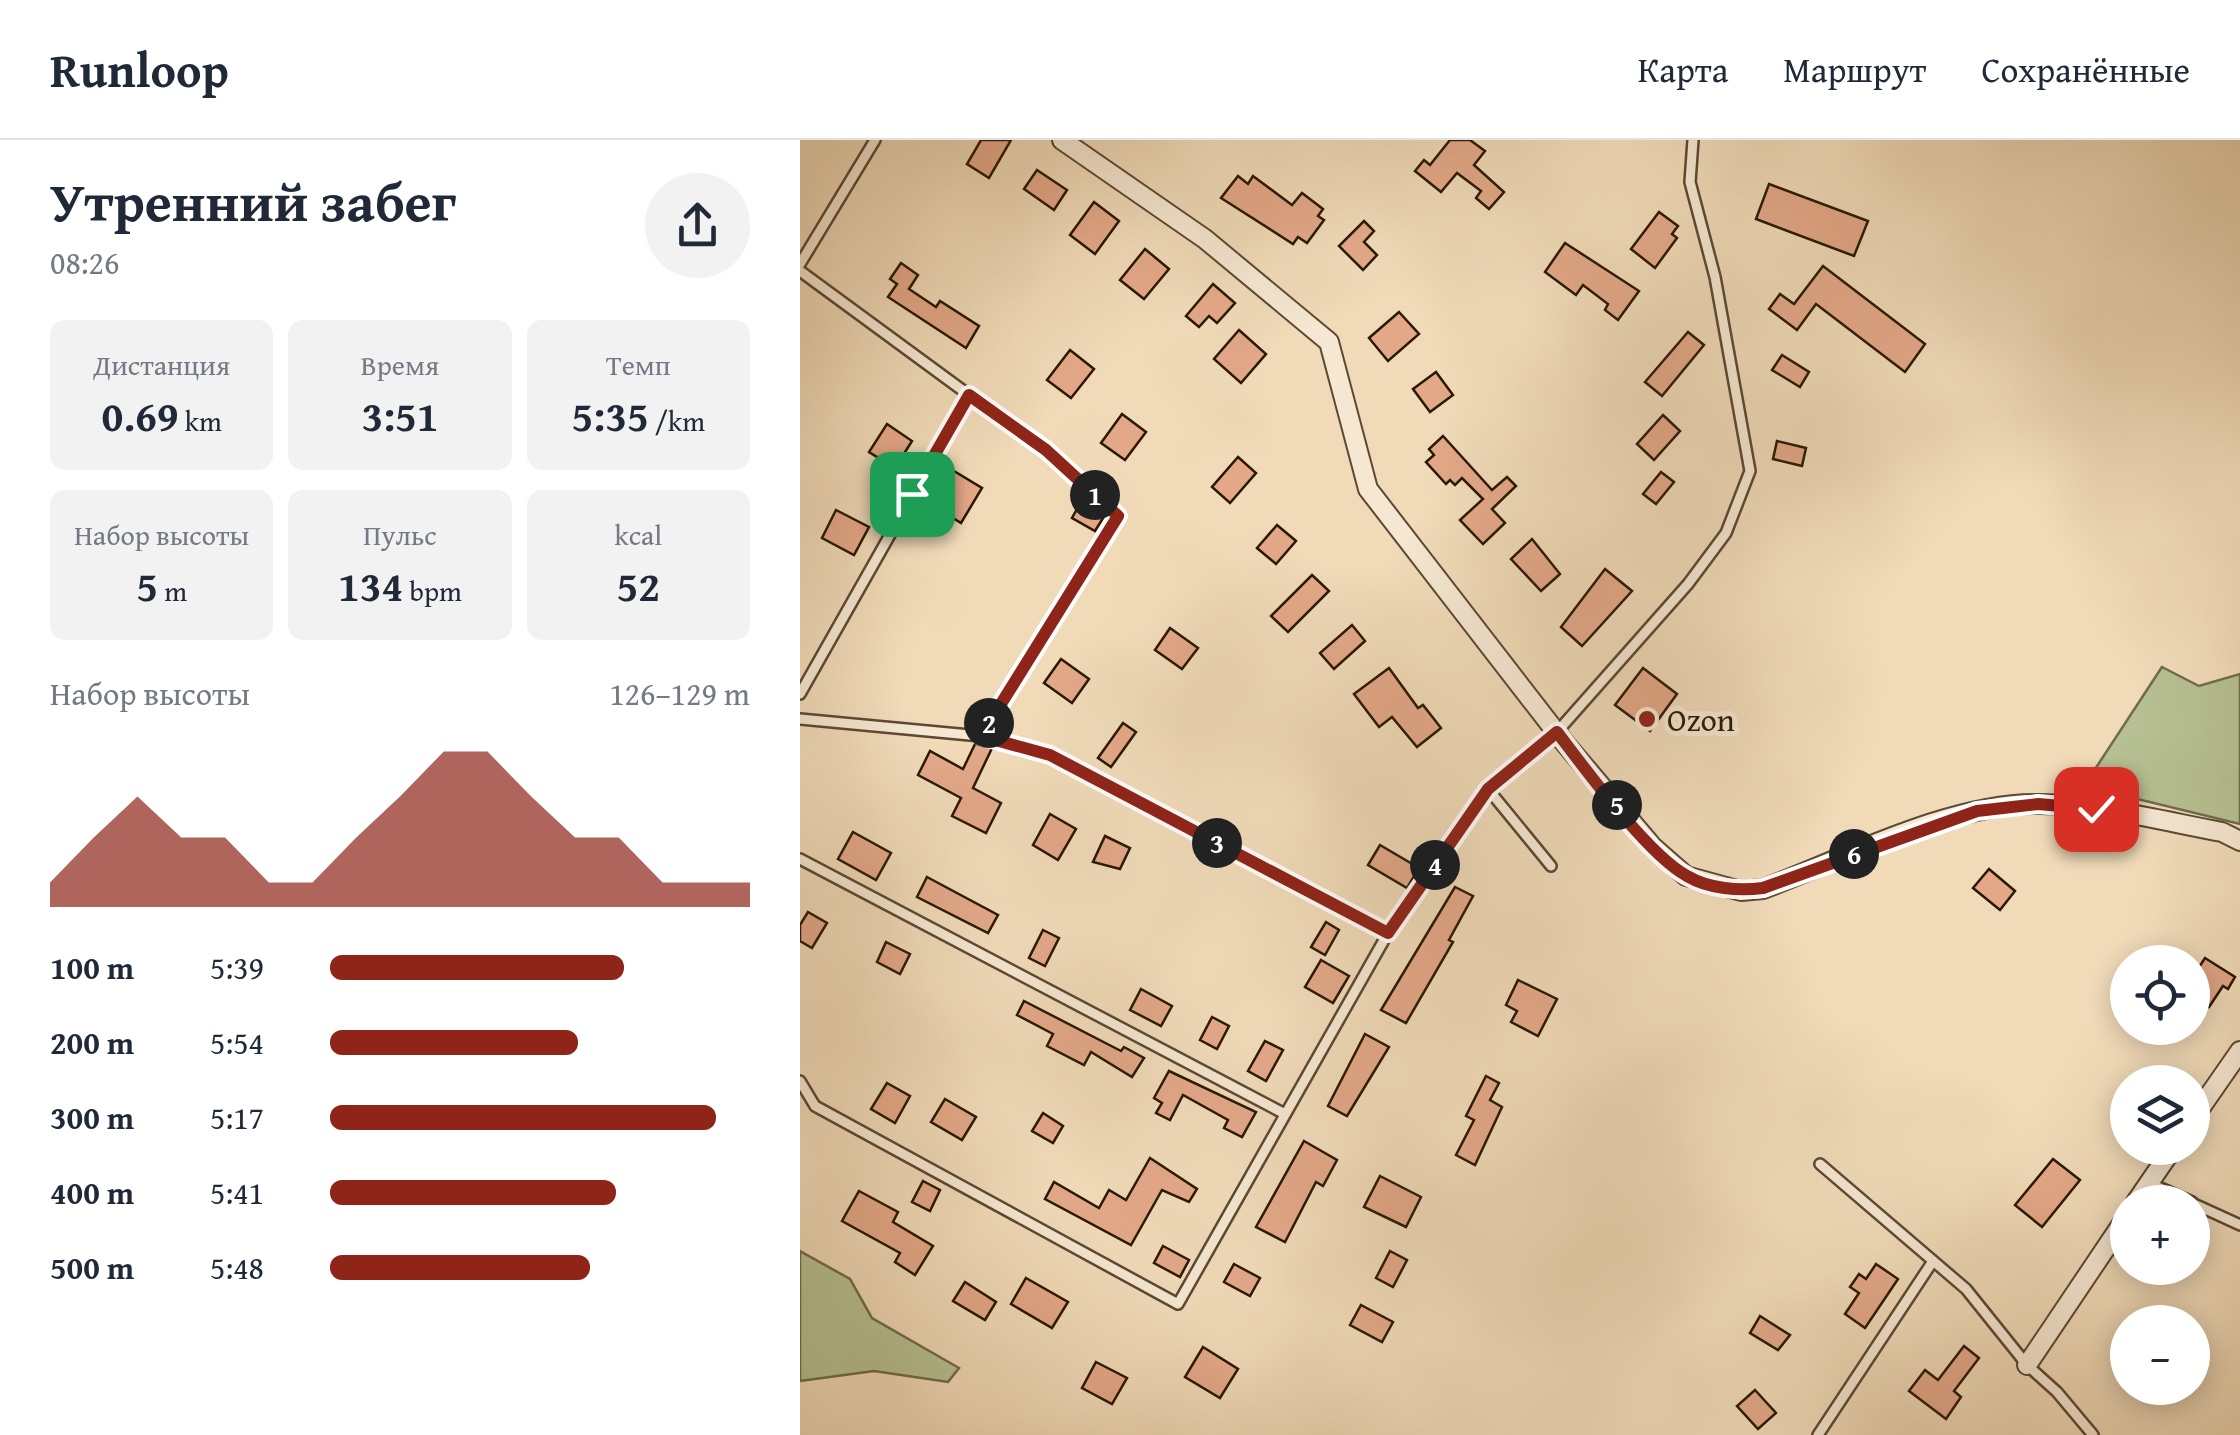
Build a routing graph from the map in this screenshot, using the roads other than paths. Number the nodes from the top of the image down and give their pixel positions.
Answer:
1 (875, 140) edge
2 (1062, 140) edge
3 (1692, 140) edge
4 (800, 267) edge
5 (969, 395) junction
6 (800, 694) edge
7 (800, 719) edge
8 (1557, 732) junction
9 (981, 736) junction
10 (1488, 789) junction
11 (2240, 841) edge
12 (800, 859) edge
13 (1551, 866) dead end
14 (1388, 933) junction
15 (2240, 1051) edge
16 (800, 1081) edge
17 (2210, 1094) edge
18 (1285, 1114) junction
19 (1820, 1164) dead end
20 (2161, 1165) edge
21 (2149, 1182) junction
22 (2147, 1185) edge
23 (2155, 1185) edge
24 (2210, 1211) edge
25 (2240, 1225) edge
26 (2110, 1242) edge
27 (1933, 1261) junction
28 (2027, 1366) junction
29 (1818, 1435) edge
30 (2093, 1435) edge

1 - 4 lane
2 - 8 street
3 - 8 lane
4 - 5 lane
5 - 6 lane
5 - 9 lane
7 - 9 lane
8 - 10 lane
8 - 11 street
9 - 14 lane
10 - 13 lane
10 - 14 lane
12 - 18 lane
14 - 18 lane
15 - 17 street
16 - 18 lane
19 - 27 lane
20 - 21 street
21 - 22 street
21 - 23 lane
24 - 25 lane
26 - 28 street
27 - 28 lane
27 - 29 lane
28 - 30 lane

